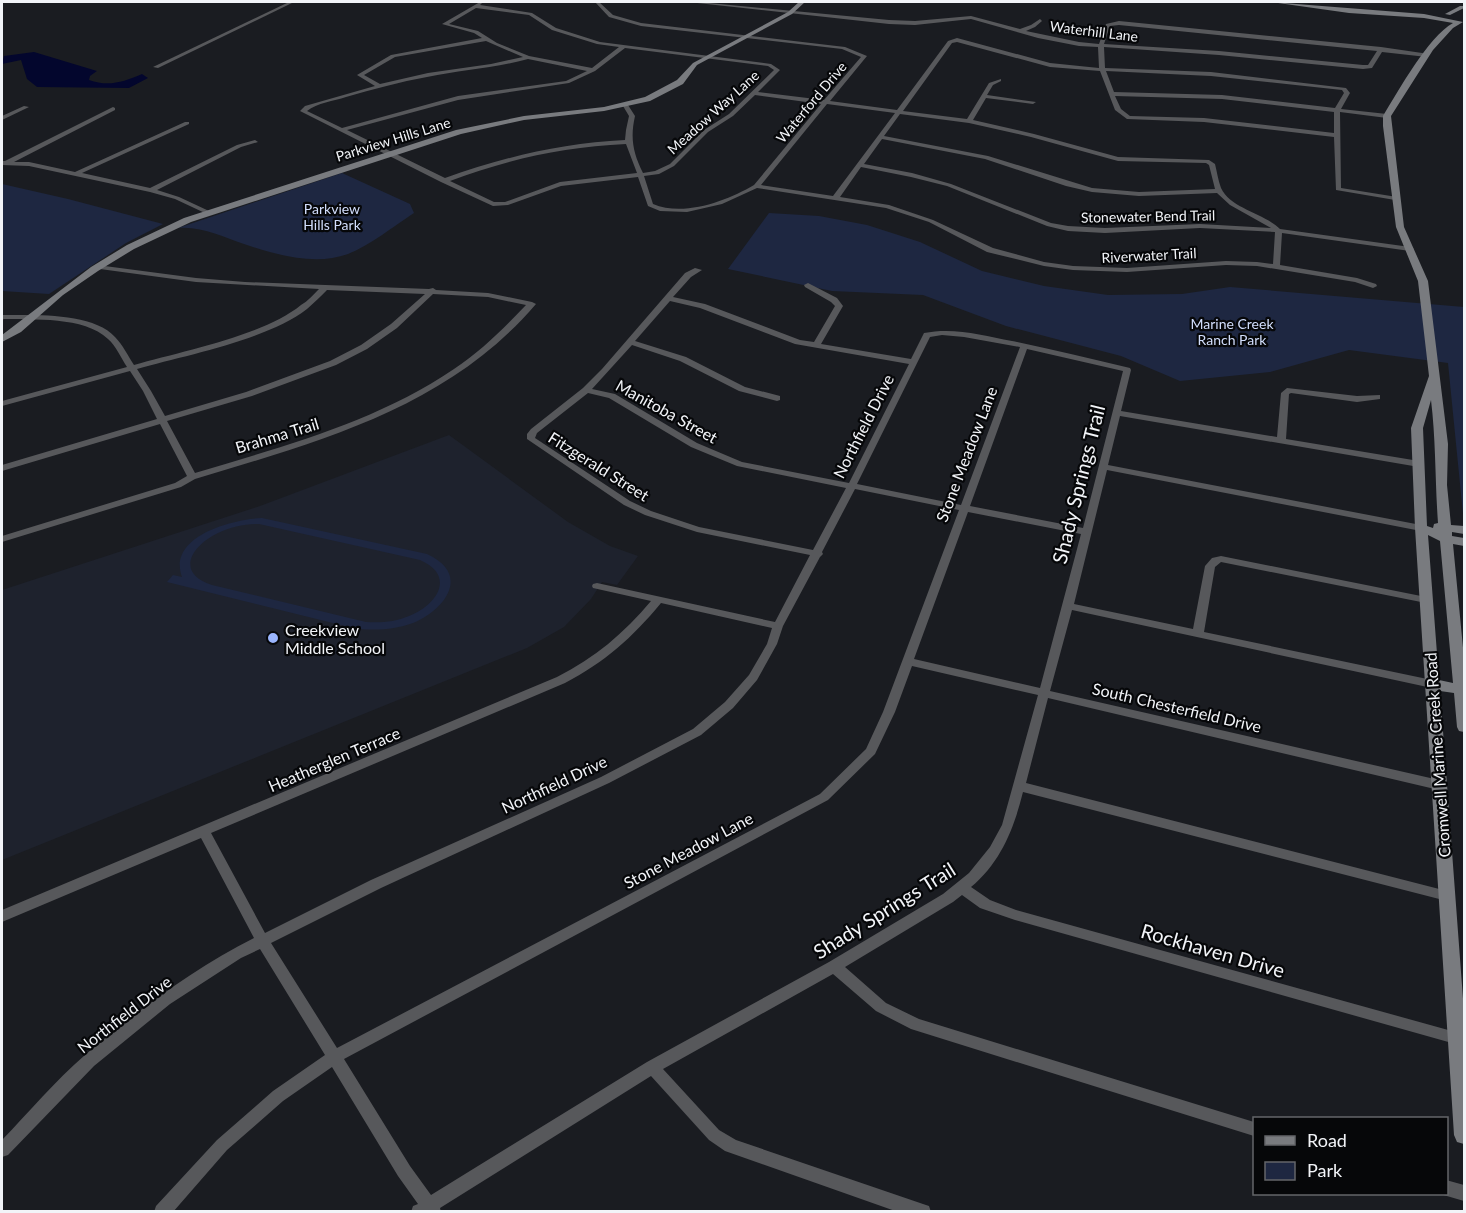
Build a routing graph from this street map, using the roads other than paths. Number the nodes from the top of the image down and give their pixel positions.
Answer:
1 (292, 2) edge
2 (482, 2) edge
3 (597, 2) edge
4 (690, 2) edge
5 (802, 2) edge
6 (1274, 2) edge
7 (1287, 2) edge
8 (1296, 2) edge
9 (474, 6) junction
10 (1463, 7) edge
11 (790, 13) junction
12 (1443, 16) junction
13 (1040, 20) dead end
14 (1463, 21) edge
15 (1021, 31) junction
16 (1444, 32) junction
17 (743, 37) junction
18 (486, 39) junction
19 (1101, 46) junction
20 (623, 47) junction
21 (1381, 49) junction
22 (1427, 55) junction
23 (528, 57) junction
24 (707, 57) junction
25 (156, 67) dead end
26 (1102, 69) junction
27 (593, 70) junction
28 (999, 80) dead end
29 (379, 86) junction
30 (753, 93) junction
31 (1112, 94) junction
32 (983, 96) junction
33 (826, 102) junction
34 (1033, 102) dead end
35 (626, 106) junction
36 (26, 107) dead end
37 (113, 110) dead end
38 (1337, 110) junction
39 (899, 111) junction
40 (1387, 116) junction
41 (2, 118) edge
42 (969, 121) junction
43 (187, 123) dead end
44 (340, 130) junction
45 (1337, 135) junction
46 (880, 137) junction
47 (628, 141) junction
48 (255, 142) dead end
49 (389, 154) junction
50 (4, 163) edge
51 (860, 165) junction
52 (76, 174) junction
53 (641, 175) junction
54 (443, 181) junction
55 (756, 186) junction
56 (151, 190) junction
57 (1220, 191) junction
58 (836, 197) junction
59 (1395, 198) junction
60 (207, 212) junction
61 (1279, 231) junction
62 (1410, 249) junction
63 (100, 267) junction
64 (1276, 267) junction
65 (698, 270) dead end
66 (808, 285) dead end
67 (327, 286) junction
68 (1373, 286) dead end
69 (433, 290) junction
70 (668, 298) junction
71 (2, 318) edge
72 (32, 318) junction
73 (2, 339) edge
74 (630, 342) junction
75 (816, 346) junction
76 (1024, 347) junction
77 (914, 362) junction
78 (132, 368) junction
79 (1433, 374) junction
80 (586, 390) junction
81 (777, 398) dead end
82 (1377, 398) dead end
83 (2, 404) edge
84 (1116, 413) junction
85 (162, 419) junction
86 (1281, 441) junction
87 (1419, 464) junction
88 (1102, 467) junction
89 (2, 468) edge
90 (192, 477) junction
91 (852, 486) junction
92 (964, 507) junction
93 (1421, 528) junction
94 (1464, 530) edge
95 (1086, 531) junction
96 (1447, 533) junction
97 (2, 539) edge
98 (1464, 542) edge
99 (818, 554) junction
100 (597, 586) dead end
101 (658, 600) junction
102 (1426, 600) junction
103 (1068, 606) junction
104 (778, 627) junction
105 (1198, 633) junction
106 (907, 662) junction
107 (1432, 684) junction
108 (1461, 690) junction
109 (1044, 692) junction
110 (1464, 727) edge
111 (1439, 785) junction
112 (1019, 786) junction
113 (204, 832) junction
114 (962, 887) junction
115 (1447, 896) junction
116 (2, 916) edge
117 (262, 940) junction
118 (834, 966) junction
119 (1462, 1040) edge
120 (334, 1057) junction
121 (652, 1067) junction
122 (1253, 1129) edge
123 (1464, 1135) edge
124 (2, 1150) edge
125 (1448, 1189) edge
126 (1464, 1193) edge
127 (426, 1210) edge
128 (162, 1212) edge
129 (923, 1212) edge

1 - 25 street
2 - 9 street
3 - 17 street, Waterford Drive
4 - 11 street, Waterhill Lane
5 - 11 main road, Parkview Hills Lane
6 - 7 main road
7 - 12 main road
8 - 12 main road
9 - 18 street
9 - 20 street, Meadow Way Lane
10 - 12 main road
11 - 15 street, Waterhill Lane
11 - 17 main road, Parkview Hills Lane
12 - 14 main road
12 - 16 main road
13 - 15 street
14 - 16 main road
15 - 19 street, Waterhill Lane
16 - 22 main road
17 - 24 main road, Parkview Hills Lane
17 - 33 street, Waterford Drive
18 - 23 street
18 - 29 street
19 - 21 street, Waterhill Lane
19 - 21 street
19 - 26 street
20 - 24 street, Meadow Way Lane
20 - 27 street
21 - 22 street
22 - 40 main road
23 - 27 street
23 - 29 street
24 - 30 street, Meadow Way Lane
24 - 35 main road, Parkview Hills Lane
26 - 31 street
26 - 38 street
26 - 39 street
27 - 44 street
28 - 32 street
29 - 44 street
30 - 33 street
30 - 53 street, Meadow Way Lane
31 - 38 street
31 - 45 street
32 - 34 street
32 - 42 street
33 - 39 street
33 - 55 street, Waterford Drive
35 - 47 street
35 - 49 main road, Parkview Hills Lane
36 - 41 street
37 - 50 street
38 - 40 street
38 - 45 street
39 - 42 street
39 - 46 street
40 - 59 main road, Cromwell Marine Creek Road
42 - 57 street
43 - 52 street
44 - 49 street
45 - 59 street
46 - 51 street
46 - 57 street
47 - 53 street
47 - 54 street
48 - 56 street
49 - 54 street
49 - 60 main road, Parkview Hills Lane
50 - 52 street
51 - 58 street
51 - 61 street, Stonewater Bend Trail
52 - 56 street
53 - 54 street, Meadow Way Lane
53 - 55 street, Waterford Drive
55 - 58 street, Riverwater Trail
56 - 60 street
57 - 61 street
58 - 64 street, Riverwater Trail
59 - 62 main road, Cromwell Marine Creek Road
60 - 63 main road, Parkview Hills Lane
61 - 62 street, Stonewater Bend Trail
61 - 64 street
62 - 79 main road, Cromwell Marine Creek Road
63 - 67 street
63 - 72 main road, Parkview Hills Lane
64 - 68 street, Riverwater Trail
65 - 70 street, Fitzgerald Street
66 - 75 street
67 - 69 street
67 - 78 street
69 - 85 street
69 - 90 street, Brahma Trail
70 - 74 street, Fitzgerald Street
70 - 75 street
71 - 72 street
72 - 73 main road, Parkview Hills Lane
72 - 78 street
74 - 80 street, Fitzgerald Street
74 - 81 street
75 - 77 street
76 - 77 street, Northfield Drive
76 - 84 street, Shady Springs Trail
76 - 92 street, Stone Meadow Lane
77 - 91 street, Northfield Drive
78 - 83 street
78 - 85 street
79 - 87 main road, Cromwell Marine Creek Road
79 - 96 main road, Cromwell Marine Creek Road
80 - 91 street, Manitoba Street
80 - 99 street, Fitzgerald Street
82 - 86 street
84 - 86 street
84 - 88 street, Shady Springs Trail
85 - 89 street
85 - 90 street
86 - 87 street
87 - 93 main road, Cromwell Marine Creek Road
88 - 93 street
88 - 95 street, Shady Springs Trail
90 - 97 street, Brahma Trail
91 - 92 street, Manitoba Street
91 - 99 street, Northfield Drive
92 - 95 street, Manitoba Street
92 - 106 street, Stone Meadow Lane
93 - 96 main road
93 - 102 main road, Cromwell Marine Creek Road
94 - 96 main road
95 - 103 street, Shady Springs Trail
96 - 98 main road
96 - 108 main road, Cromwell Marine Creek Road
99 - 104 street, Northfield Drive
100 - 101 street
101 - 104 street
101 - 113 street, Heatherglen Terrace
102 - 105 street
102 - 107 main road, Cromwell Marine Creek Road
103 - 105 street
103 - 109 street, Shady Springs Trail
104 - 117 street, Northfield Drive
105 - 107 street
106 - 109 street, South Chesterfield Drive
106 - 120 street, Stone Meadow Lane
107 - 108 main road
107 - 111 main road, Cromwell Marine Creek Road
108 - 110 main road, Cromwell Marine Creek Road
109 - 111 street, South Chesterfield Drive
109 - 112 street, Shady Springs Trail
111 - 115 main road, Cromwell Marine Creek Road
112 - 114 street, Shady Springs Trail
112 - 115 street
113 - 116 street, Heatherglen Terrace
113 - 117 street
114 - 118 street, Shady Springs Trail
114 - 119 street, Rockhaven Drive
115 - 119 main road, Cromwell Marine Creek Road
117 - 120 street
117 - 124 street, Northfield Drive
118 - 121 street, Shady Springs Trail
118 - 122 street
119 - 123 main road, Cromwell Marine Creek Road
120 - 127 street
120 - 128 street, Stone Meadow Lane
121 - 127 street, Shady Springs Trail
121 - 129 street
125 - 126 street

